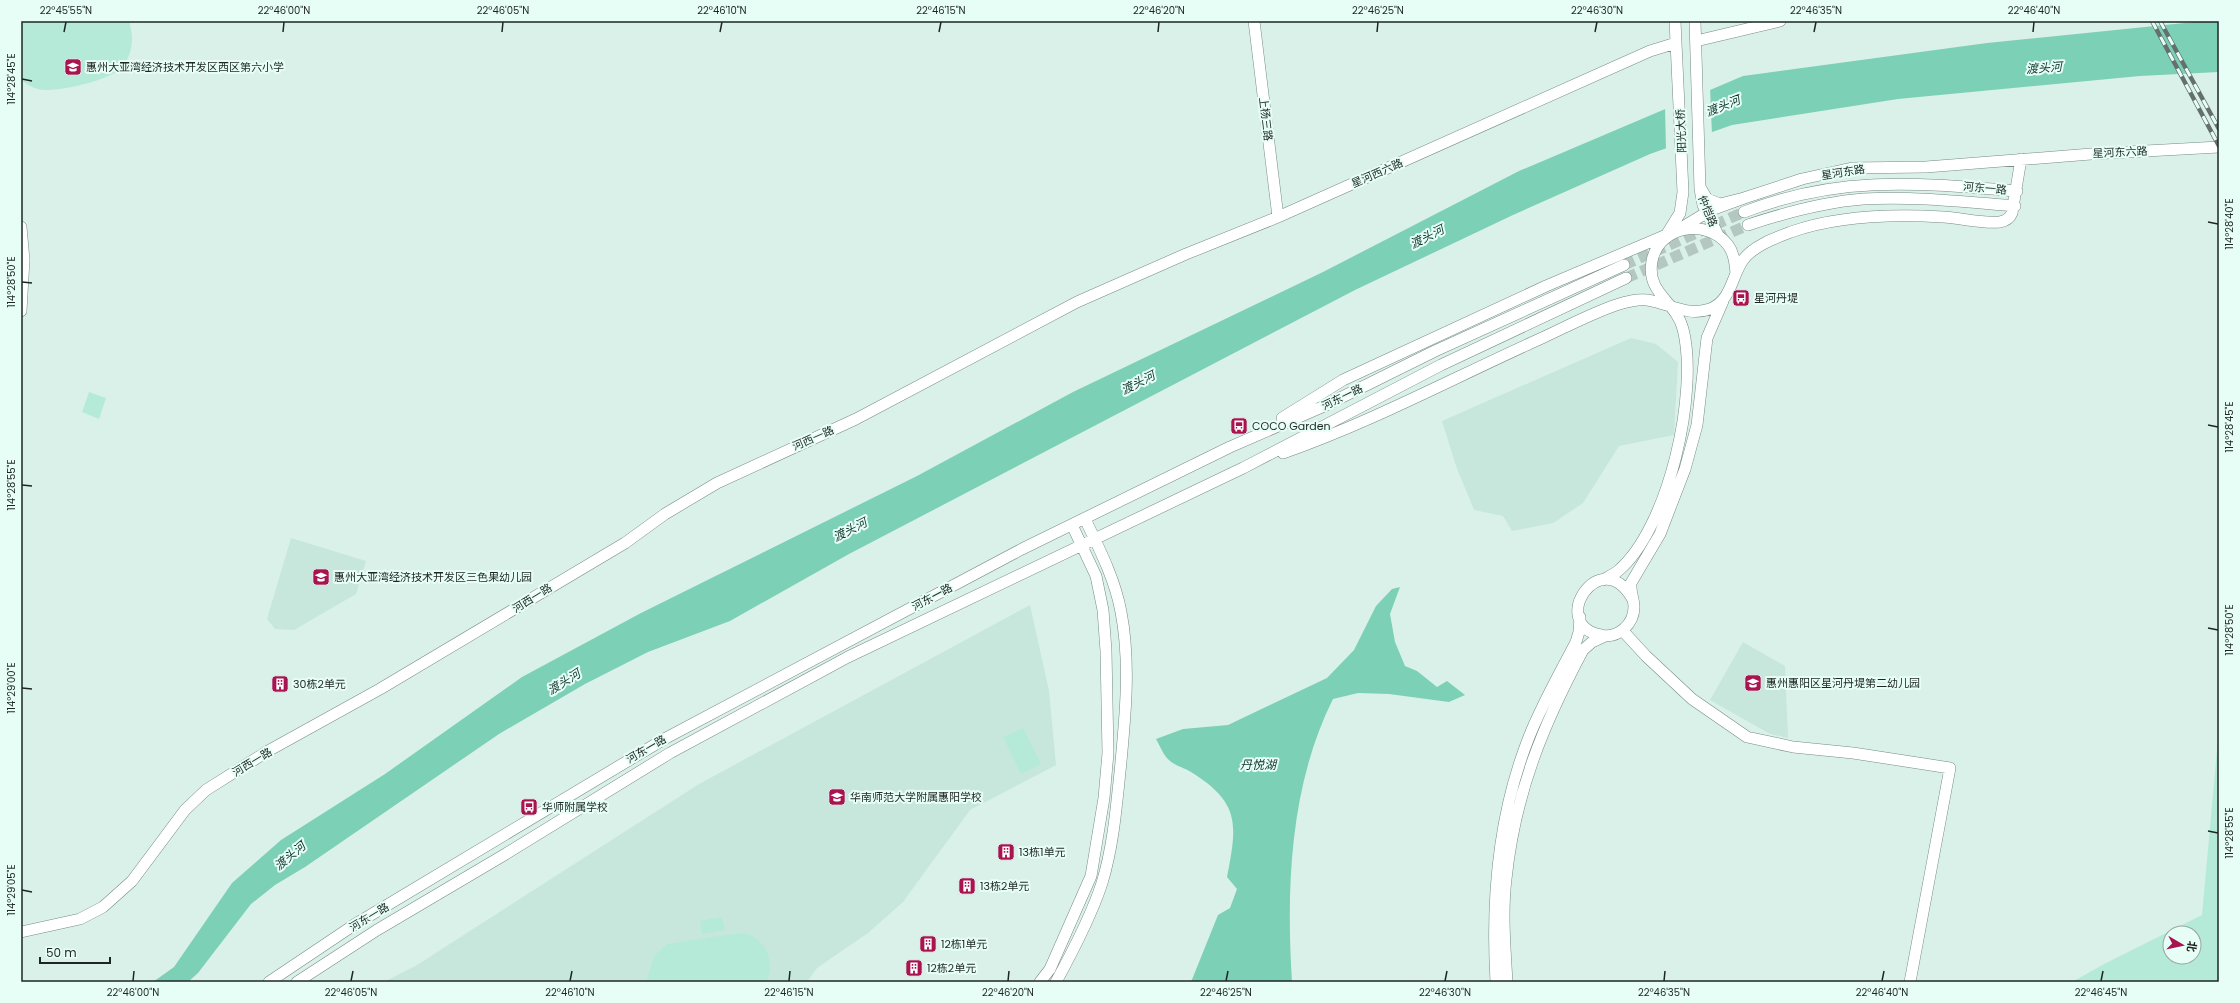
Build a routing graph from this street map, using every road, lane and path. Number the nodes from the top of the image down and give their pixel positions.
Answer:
1 (1254, 21) edge
2 (1675, 21) edge
3 (1695, 21) edge
4 (1780, 21) edge
5 (1696, 41) junction
6 (1676, 43) junction
7 (2219, 147) edge
8 (2021, 159) junction
9 (1700, 187) junction
10 (2017, 191) junction
11 (1683, 192) joint
12 (1744, 198) junction
13 (2015, 206) junction
14 (1706, 212) junction
15 (1744, 212) tunnel mouth
16 (1278, 217) junction
17 (1748, 226) tunnel mouth
18 (21, 227) edge
19 (1672, 232) junction
20 (1718, 235) junction
21 (1624, 264) tunnel mouth
22 (1736, 273) junction
23 (1626, 278) tunnel mouth
24 (1724, 300) junction
25 (1077, 302) joint
26 (1672, 306) junction
27 (21, 311) edge
28 (1249, 438) junction
29 (1243, 468) junction
30 (1085, 519) junction
31 (1072, 525) junction
32 (1095, 540) junction
33 (1082, 546) junction
34 (1603, 580) junction
35 (1632, 598) junction
36 (1580, 617) junction
37 (1623, 631) junction
38 (1605, 636) junction
39 (21, 932) edge
40 (269, 982) edge
41 (297, 982) edge
42 (1040, 982) edge
43 (1056, 982) edge
44 (1496, 982) edge
45 (1507, 982) edge
46 (1910, 982) edge

1 - 16 street, 上杨三路
2 - 6 street
3 - 5 street
4 - 5 street
5 - 9 street, 阳光大桥
6 - 11 street, 阳光大桥
6 - 16 street, 星河西六路
7 - 8 street, 星河东六路
8 - 10 street
8 - 12 street, 星河东路
9 - 12 street, 星河东路
9 - 14 street, 仲恺路
10 - 13 street, 河东一路
10 - 15 street, 河东一路
11 - 19 street, 仲恺路
12 - 14 street
13 - 17 street, 河东一路
13 - 22 street
14 - 19 street
14 - 20 street, 仲恺路
16 - 25 street, 星河西六路
18 - 27 street
19 - 20 street
19 - 26 street, 仲恺路
19 - 28 street
20 - 22 street
21 - 28 street, 河东一路
22 - 24 street
23 - 29 street, 河东一路
24 - 26 street
24 - 35 street
25 - 39 street, 河西一路
26 - 29 street
26 - 34 street
28 - 30 street, 河东一路
29 - 32 street, 河东一路
30 - 31 street, 河东一路
30 - 32 street
31 - 33 street
31 - 40 street, 河东一路
32 - 33 street, 河东一路
32 - 43 street
33 - 41 street, 河东一路
33 - 42 street
34 - 35 street
34 - 36 street
35 - 37 street
36 - 38 street
36 - 44 street
37 - 38 street
37 - 46 street
38 - 45 street

